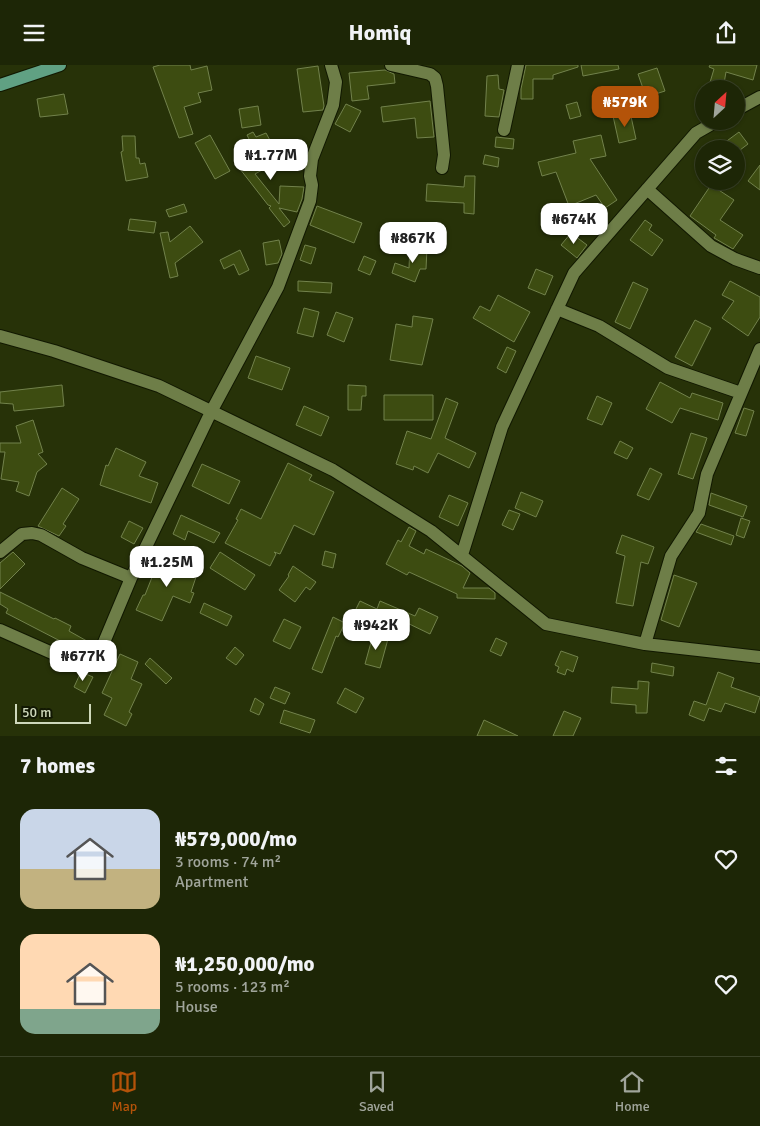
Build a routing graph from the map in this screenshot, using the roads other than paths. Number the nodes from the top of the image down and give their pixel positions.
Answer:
1 (60, 65) edge
2 (331, 65) edge
3 (391, 65) edge
4 (518, 65) edge
5 (0, 85) edge
6 (760, 97) edge
7 (745, 105) edge
8 (504, 130) dead end
9 (701, 130) edge
10 (442, 168) dead end
11 (647, 189) junction
12 (760, 268) edge
13 (557, 309) junction
14 (0, 336) edge
15 (760, 349) edge
16 (741, 393) junction
17 (211, 412) junction
18 (0, 552) edge
19 (462, 555) junction
20 (131, 578) junction
21 (0, 630) edge
22 (644, 644) junction
23 (760, 657) edge

1 - 5 main road
2 - 17 street
3 - 10 street
4 - 8 street
6 - 7 street
9 - 11 street
11 - 12 street
11 - 13 street
13 - 16 street
13 - 19 street
14 - 17 street
15 - 16 street
16 - 22 street
17 - 19 street
17 - 20 street
18 - 20 street
19 - 22 street
20 - 21 street
22 - 23 street

